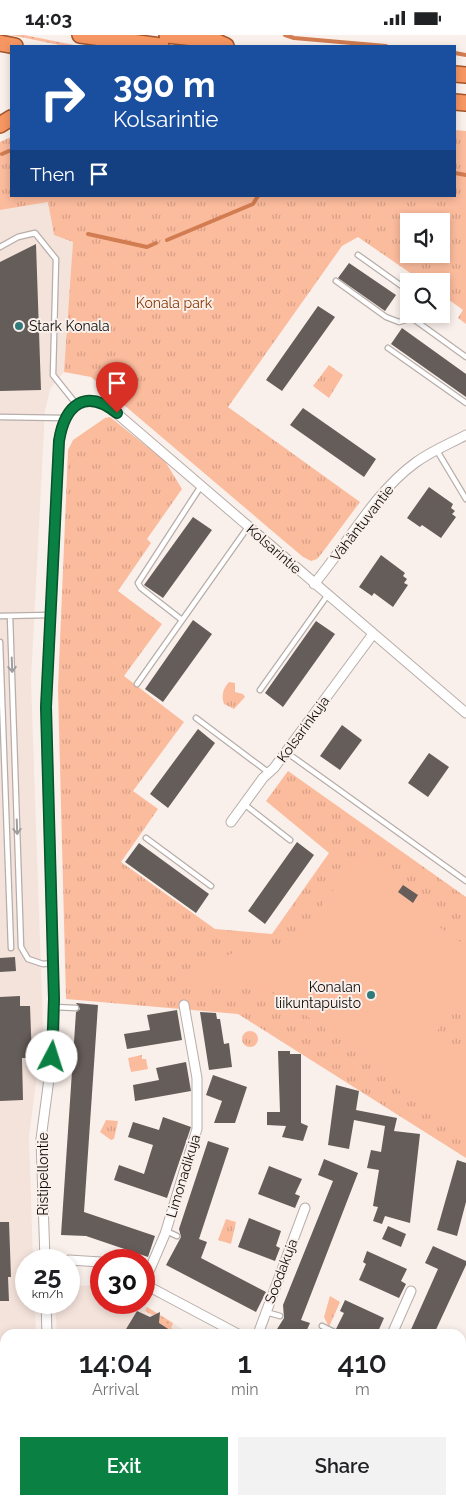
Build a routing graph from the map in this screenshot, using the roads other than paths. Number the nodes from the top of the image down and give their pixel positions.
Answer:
1 (80, 35) edge
2 (167, 35) edge
3 (140, 42) edge
4 (156, 45) edge
5 (223, 45) edge
6 (0, 247) edge
7 (358, 255) dead end
8 (336, 281) dead end
9 (400, 285) edge
10 (400, 322) edge
11 (421, 323) edge
12 (388, 348) dead end
13 (466, 357) edge
14 (466, 403) edge
15 (77, 405) junction
16 (0, 417) edge
17 (64, 418) junction
18 (466, 435) edge
19 (436, 449) junction
20 (201, 487) junction
21 (466, 499) edge
22 (248, 527) junction
23 (314, 584) junction
24 (328, 596) junction
25 (50, 615) junction
26 (0, 616) edge
27 (10, 616) junction
28 (182, 620) junction
29 (372, 634) junction
30 (0, 642) edge
31 (137, 684) dead end
32 (260, 690) dead end
33 (466, 713) edge
34 (196, 718) dead end
35 (286, 752) junction
36 (268, 773) junction
37 (244, 804) junction
38 (231, 822) dead end
39 (146, 838) dead end
40 (290, 840) dead end
41 (466, 881) edge
42 (211, 886) dead end
43 (11, 948) dead end
44 (53, 963) junction
45 (184, 1005) dead end
46 (54, 1007) junction
47 (76, 1008) dead end
48 (305, 1208) dead end
49 (166, 1231) junction
50 (177, 1236) dead end
51 (45, 1249) edge
52 (155, 1257) edge
53 (155, 1289) edge
54 (411, 1291) dead end
55 (266, 1312) junction
56 (46, 1314) edge
57 (280, 1316) dead end
58 (322, 1326) dead end
59 (47, 1329) edge
60 (229, 1329) edge
61 (260, 1329) edge
62 (328, 1329) edge
63 (394, 1329) edge

1 - 3 highway
2 - 5 highway
3 - 4 highway
6 - 15 lane
7 - 9 lane
8 - 10 lane
11 - 13 lane
12 - 14 lane
15 - 17 street
15 - 20 street, Kolsarintie
16 - 17 lane
17 - 25 street, Ristipellontie
18 - 19 street, Vähäntuvantie
19 - 21 lane
19 - 23 street, Vähäntuvantie
20 - 22 street, Kolsarintie
20 - 28 lane
22 - 23 street, Kolsarintie
22 - 28 lane
23 - 24 street, Kolsarintie
24 - 29 street, Kolsarintie
24 - 32 lane
25 - 27 lane
25 - 44 street, Ristipellontie
26 - 27 lane
27 -> 44 lane
28 - 31 lane
29 - 33 street, Kolsarintie
29 - 35 street, Kolsarinkuja
30 - 43 lane
34 - 36 lane
35 - 36 street, Kolsarinkuja
35 - 41 lane
36 - 37 street, Kolsarinkuja
37 - 38 street, Kolsarinkuja
37 - 40 lane
39 - 42 lane
44 - 46 street, Ristipellontie
45 - 49 street, Limonadikuja
46 - 47 lane
46 - 51 street, Ristipellontie
48 - 55 street, Soodakuja
49 - 50 lane
49 - 52 street, Limonadikuja
53 - 60 street
54 - 63 street
55 - 57 lane
55 - 61 street, Soodakuja
56 - 59 street
58 - 62 lane

